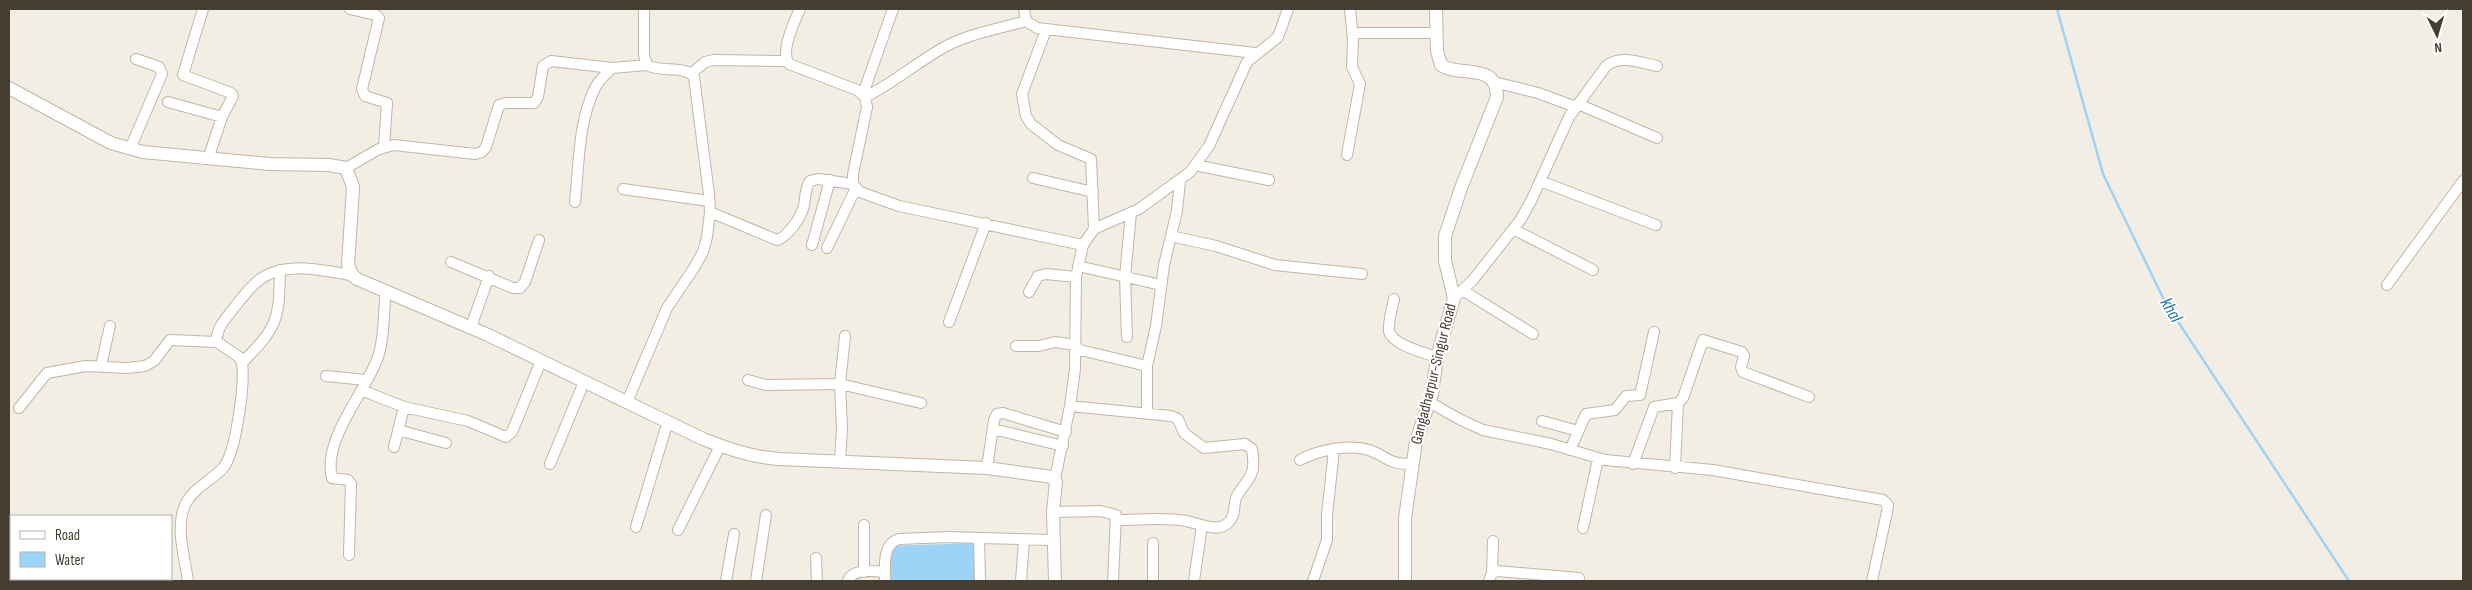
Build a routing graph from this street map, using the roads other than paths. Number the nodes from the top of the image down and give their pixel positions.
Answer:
1 (203, 9) edge
2 (350, 9) edge
3 (644, 9) edge
4 (800, 9) edge
5 (894, 9) edge
6 (1024, 9) edge
7 (1288, 9) edge
8 (1350, 9) edge
9 (1436, 9) edge
10 (1026, 21) junction
11 (1046, 30) junction
12 (1437, 33) junction
13 (1353, 34) junction
14 (1255, 53) junction
15 (136, 59) dead end
16 (786, 61) junction
17 (647, 65) junction
18 (1658, 66) dead end
19 (612, 68) junction
20 (692, 73) junction
21 (1494, 82) junction
22 (9, 88) edge
23 (864, 96) junction
24 (168, 102) dead end
25 (1577, 105) junction
26 (222, 117) junction
27 (1657, 138) dead end
28 (384, 147) junction
29 (130, 149) junction
30 (1347, 155) dead end
31 (208, 160) junction
32 (1196, 165) junction
33 (346, 168) junction
34 (1033, 178) dead end
35 (830, 180) junction
36 (1268, 180) dead end
37 (1180, 181) junction
38 (1540, 181) junction
39 (2463, 181) edge
40 (854, 186) junction
41 (623, 189) dead end
42 (1093, 192) junction
43 (709, 201) junction
44 (575, 202) dead end
45 (710, 212) junction
46 (1131, 213) junction
47 (986, 223) junction
48 (1656, 225) dead end
49 (1513, 229) junction
50 (1094, 230) junction
51 (1171, 236) junction
52 (539, 240) dead end
53 (812, 244) dead end
54 (1082, 245) junction
55 (827, 248) dead end
56 (451, 262) dead end
57 (1078, 266) junction
58 (280, 270) junction
59 (1594, 270) dead end
60 (1362, 274) dead end
61 (352, 276) junction
62 (489, 276) junction
63 (1125, 276) junction
64 (1076, 277) junction
65 (1161, 285) junction
66 (2387, 285) dead end
67 (386, 291) junction
68 (1029, 292) dead end
69 (1458, 294) junction
70 (1394, 299) dead end
71 (949, 322) dead end
72 (110, 326) dead end
73 (471, 327) junction
74 (1654, 332) dead end
75 (1534, 334) dead end
76 (844, 336) dead end
77 (1127, 337) dead end
78 (217, 342) junction
79 (1016, 346) dead end
80 (1076, 347) junction
81 (1437, 357) junction
82 (541, 361) junction
83 (242, 363) junction
84 (101, 366) junction
85 (1147, 366) junction
86 (326, 376) dead end
87 (366, 380) junction
88 (748, 380) dead end
89 (584, 382) junction
90 (840, 384) junction
91 (361, 390) junction
92 (1809, 397) dead end
93 (627, 402) junction
94 (1429, 402) junction
95 (922, 403) dead end
96 (1678, 403) junction
97 (1070, 406) junction
98 (404, 407) junction
99 (19, 408) dead end
100 (1147, 413) junction
101 (668, 421) junction
102 (1542, 421) dead end
103 (993, 429) junction
104 (398, 430) junction
105 (1578, 431) junction
106 (1066, 432) junction
107 (446, 443) dead end
108 (720, 446) junction
109 (1063, 446) junction
110 (394, 447) dead end
111 (1334, 450) junction
112 (1570, 450) junction
113 (1598, 459) junction
114 (1300, 460) dead end
115 (840, 461) junction
116 (550, 464) dead end
117 (1412, 464) junction
118 (1633, 464) junction
119 (987, 468) junction
120 (1675, 468) junction
121 (1055, 479) junction
122 (1053, 512) junction
123 (766, 514) dead end
124 (1117, 520) junction
125 (864, 525) dead end
126 (1202, 525) junction
127 (636, 527) dead end
128 (1584, 528) dead end
129 (678, 530) dead end
130 (734, 534) dead end
131 (979, 538) junction
132 (1024, 540) junction
133 (1053, 540) junction
134 (1492, 541) dead end
135 (1153, 543) dead end
136 (348, 555) dead end
137 (816, 558) dead end
138 (864, 572) junction
139 (885, 577) edge
140 (1491, 577) edge
141 (1579, 578) dead end
142 (188, 581) edge
143 (726, 581) edge
144 (756, 581) edge
145 (816, 581) edge
146 (848, 581) edge
147 (980, 581) edge
148 (1021, 581) edge
149 (1054, 581) edge
150 (1112, 581) edge
151 (1153, 581) edge
152 (1194, 581) edge
153 (1313, 581) edge
154 (1405, 581) edge
155 (1872, 581) edge

1 - 26 street
2 - 28 street
3 - 17 street
4 - 16 street
5 - 23 street
6 - 10 street
7 - 14 street
8 - 13 street
9 - 12 street
10 - 11 street
10 - 23 street
11 - 14 street
11 - 42 street
12 - 13 street
12 - 21 street
13 - 30 street
14 - 32 street
15 - 29 street
16 - 20 street
16 - 23 street
17 - 19 street
17 - 20 street
18 - 25 street
19 - 28 street
19 - 44 street
20 - 43 street
21 - 25 street
21 - 69 street, Gangadharpur-Singur Road
22 - 29 street
23 - 40 street
24 - 26 street
25 - 27 street
25 - 38 street
26 - 31 street
28 - 33 street
29 - 31 street
31 - 33 street
32 - 36 street
32 - 37 street
33 - 61 street
34 - 42 street
35 - 40 street
35 - 45 street
35 - 53 street
37 - 46 street
37 - 51 street
38 - 48 street
38 - 49 street
39 - 66 street
40 - 47 street
40 - 55 street
41 - 43 street
42 - 50 street
43 - 45 street
45 - 93 street
46 - 50 street
46 - 63 street
47 - 54 street
47 - 71 street
49 - 59 street
49 - 69 street
50 - 54 street
51 - 60 street
51 - 65 street
52 - 62 street
54 - 57 street
56 - 62 street
57 - 63 street
57 - 64 street
58 - 61 street
58 - 78 street
58 - 83 street
61 - 67 street
62 - 73 street
63 - 65 street
63 - 77 street
64 - 68 street
64 - 80 street
65 - 85 street
67 - 73 street
67 - 87 street
69 - 75 street
69 - 81 street, Gangadharpur-Singur Road
70 - 81 street
72 - 84 street
73 - 82 street
74 - 105 street
76 - 90 street
78 - 83 street
78 - 84 street
79 - 80 street
80 - 85 street
80 - 97 street
81 - 94 street, Gangadharpur-Singur Road
82 - 89 street
82 - 98 street
83 - 142 street
84 - 99 street
85 - 100 street
86 - 87 street
87 - 91 street
88 - 90 street
89 - 93 street
89 - 116 street
90 - 95 street
90 - 115 street
91 - 98 street
91 - 136 street
92 - 96 street
93 - 101 street
94 - 112 street
94 - 117 street, Gangadharpur-Singur Road
96 - 118 street
96 - 120 street
97 - 100 street
97 - 106 street
98 - 104 street
100 - 126 street
101 - 108 street
101 - 127 street
102 - 105 street
103 - 106 street
103 - 109 street
103 - 119 street
104 - 107 street
104 - 110 street
105 - 112 street
106 - 109 street
108 - 115 street
108 - 129 street
109 - 121 street
111 - 114 street
111 - 117 street
111 - 153 street
112 - 113 street
113 - 118 street
113 - 128 street
115 - 119 street
117 - 154 street, Gangadharpur-Singur Road
118 - 120 street
119 - 121 street
120 - 155 street
121 - 122 street
122 - 124 street
122 - 133 street
123 - 144 street
124 - 126 street
124 - 150 street
125 - 138 street
126 - 152 street
130 - 143 street
131 - 132 street
131 - 139 street
131 - 147 street
132 - 133 street
132 - 148 street
133 - 149 street
134 - 140 street
135 - 151 street
137 - 145 street
138 - 139 street
138 - 146 street
140 - 141 street

